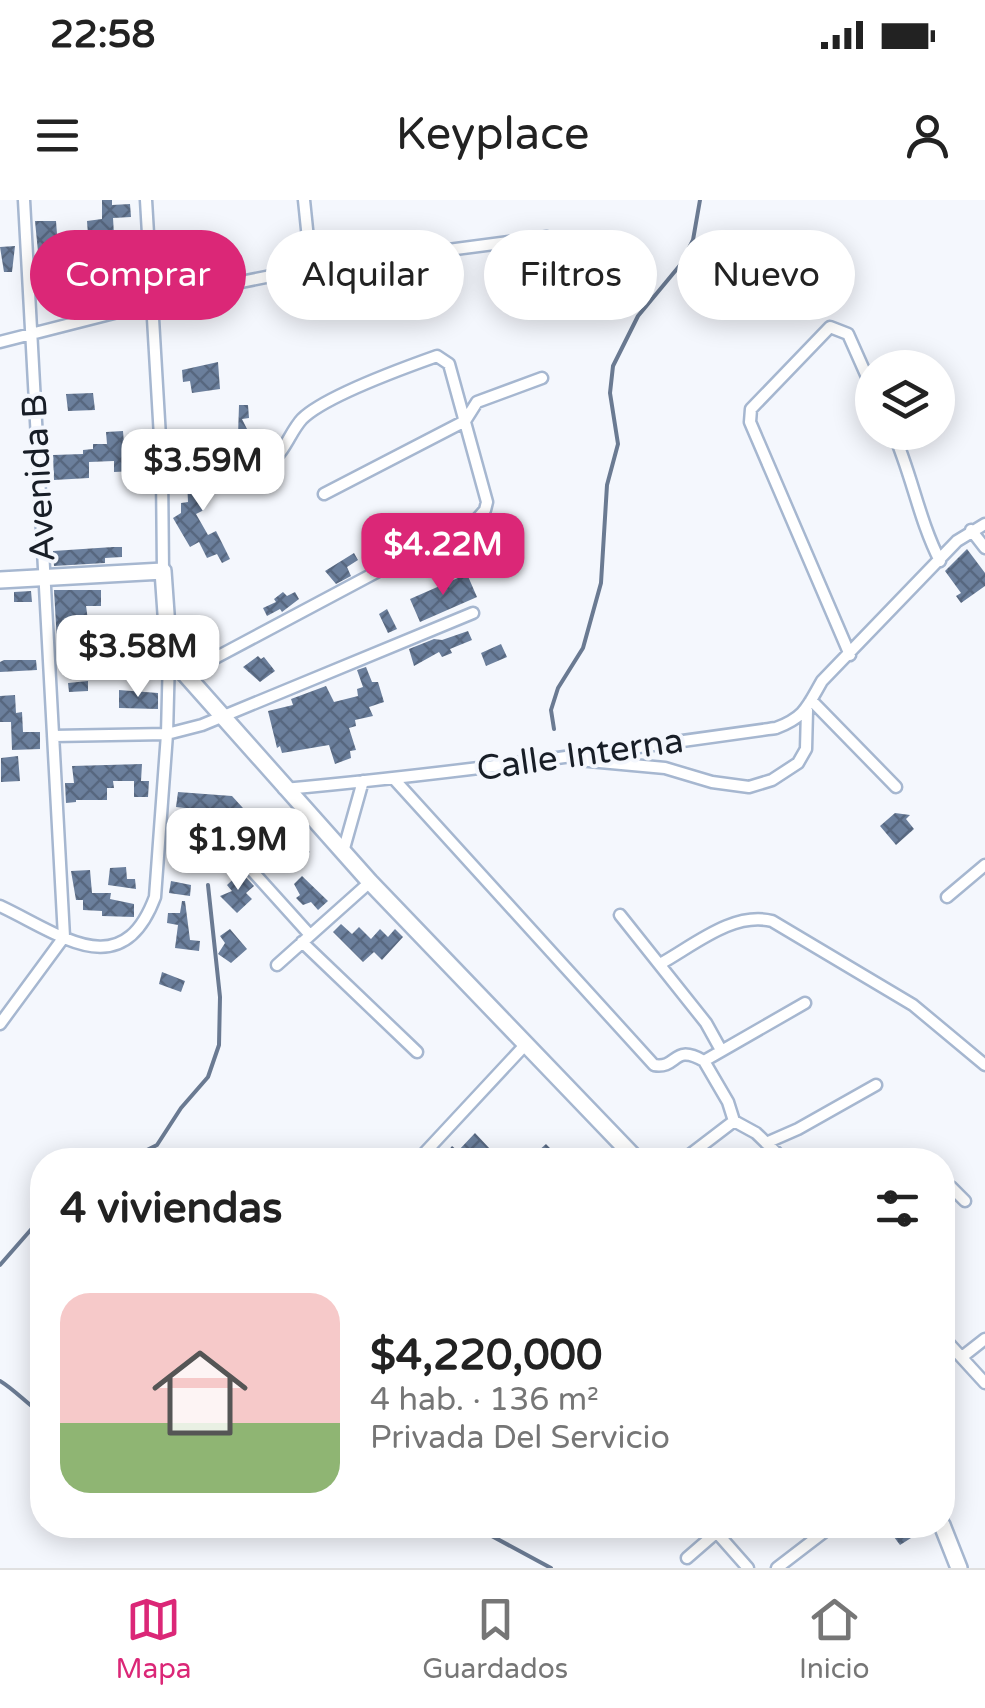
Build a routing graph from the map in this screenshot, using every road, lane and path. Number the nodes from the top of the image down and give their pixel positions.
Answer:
1 (24, 200) edge
2 (146, 200) edge
3 (304, 200) edge
4 (148, 230) edge
5 (307, 230) edge
6 (92, 320) edge
7 (154, 320) edge
8 (31, 334) junction
9 (0, 342) edge
10 (855, 350) edge
11 (542, 378) dead end
12 (465, 421) junction
13 (899, 450) edge
14 (162, 470) junction
15 (324, 494) dead end
16 (985, 524) edge
17 (971, 530) junction
18 (985, 548) edge
19 (940, 561) junction
20 (163, 571) junction
21 (45, 578) junction
22 (0, 580) edge
23 (472, 614) dead end
24 (850, 655) junction
25 (169, 656) junction
26 (185, 674) junction
27 (809, 705) junction
28 (222, 716) junction
29 (168, 734) junction
30 (53, 736) junction
31 (558, 758) junction
32 (394, 779) junction
33 (363, 782) junction
34 (896, 787) dead end
35 (284, 788) junction
36 (342, 852) junction
37 (246, 864) dead end
38 (985, 865) edge
39 (370, 882) junction
40 (947, 897) dead end
41 (0, 906) edge
42 (620, 914) dead end
43 (64, 936) junction
44 (306, 938) junction
45 (660, 964) junction
46 (277, 965) dead end
47 (0, 1002) edge
48 (804, 1004) dead end
49 (12, 1008) junction
50 (0, 1024) edge
51 (526, 1044) junction
52 (721, 1050) junction
53 (417, 1052) dead end
54 (704, 1061) junction
55 (985, 1065) edge
56 (876, 1085) dead end
57 (734, 1121) junction
58 (766, 1143) junction
59 (432, 1148) edge
60 (625, 1148) edge
61 (699, 1148) edge
62 (771, 1148) edge
63 (955, 1190) edge
64 (965, 1200) dead end
65 (985, 1339) edge
66 (955, 1350) edge
67 (962, 1357) junction
68 (985, 1383) edge
69 (707, 1538) edge
70 (725, 1538) edge
71 (813, 1538) edge
72 (947, 1538) edge
73 (687, 1558) dead end
74 (748, 1568) edge
75 (776, 1568) edge
76 (959, 1568) edge

1 - 8 street, Avenida B
2 - 4 street
3 - 5 street
6 - 8 street
7 - 14 street
8 - 9 street
8 - 21 street, Avenida B
10 - 24 street
11 - 12 street
12 - 14 street
12 - 15 street
12 - 26 street
13 - 19 street
14 - 20 street
16 - 17 street
17 - 18 street
17 - 19 street
19 - 24 street
20 - 21 main road
20 - 25 main road
21 - 22 main road
21 - 30 street, Avenida B
23 - 28 street
24 - 27 street
25 - 26 main road
25 - 29 street
26 - 28 main road
27 - 31 street, Calle Interna
27 - 31 street
27 - 34 street
28 - 29 street
28 - 35 main road
29 - 30 street
29 - 43 street
30 - 43 street, Avenida B
31 - 32 street, Calle Interna
32 - 33 street, Calle Interna
32 - 54 street
33 - 35 street, Calle Interna
33 - 36 street
35 - 36 main road
36 - 39 main road
37 - 44 street
38 - 40 street
39 - 44 street
39 - 51 main road
41 - 43 street
42 - 45 street
43 - 49 street
44 - 46 street
44 - 53 street
45 - 52 street
45 - 55 street
47 - 49 street
48 - 52 street
49 - 50 street
51 - 59 street
51 - 60 main road
52 - 54 street
54 - 57 street
56 - 58 street
57 - 58 street
57 - 61 street
58 - 62 street
63 - 64 street
65 - 67 street
66 - 67 street
67 - 68 street
69 - 73 street
70 - 74 street
71 - 75 street
72 - 76 main road

